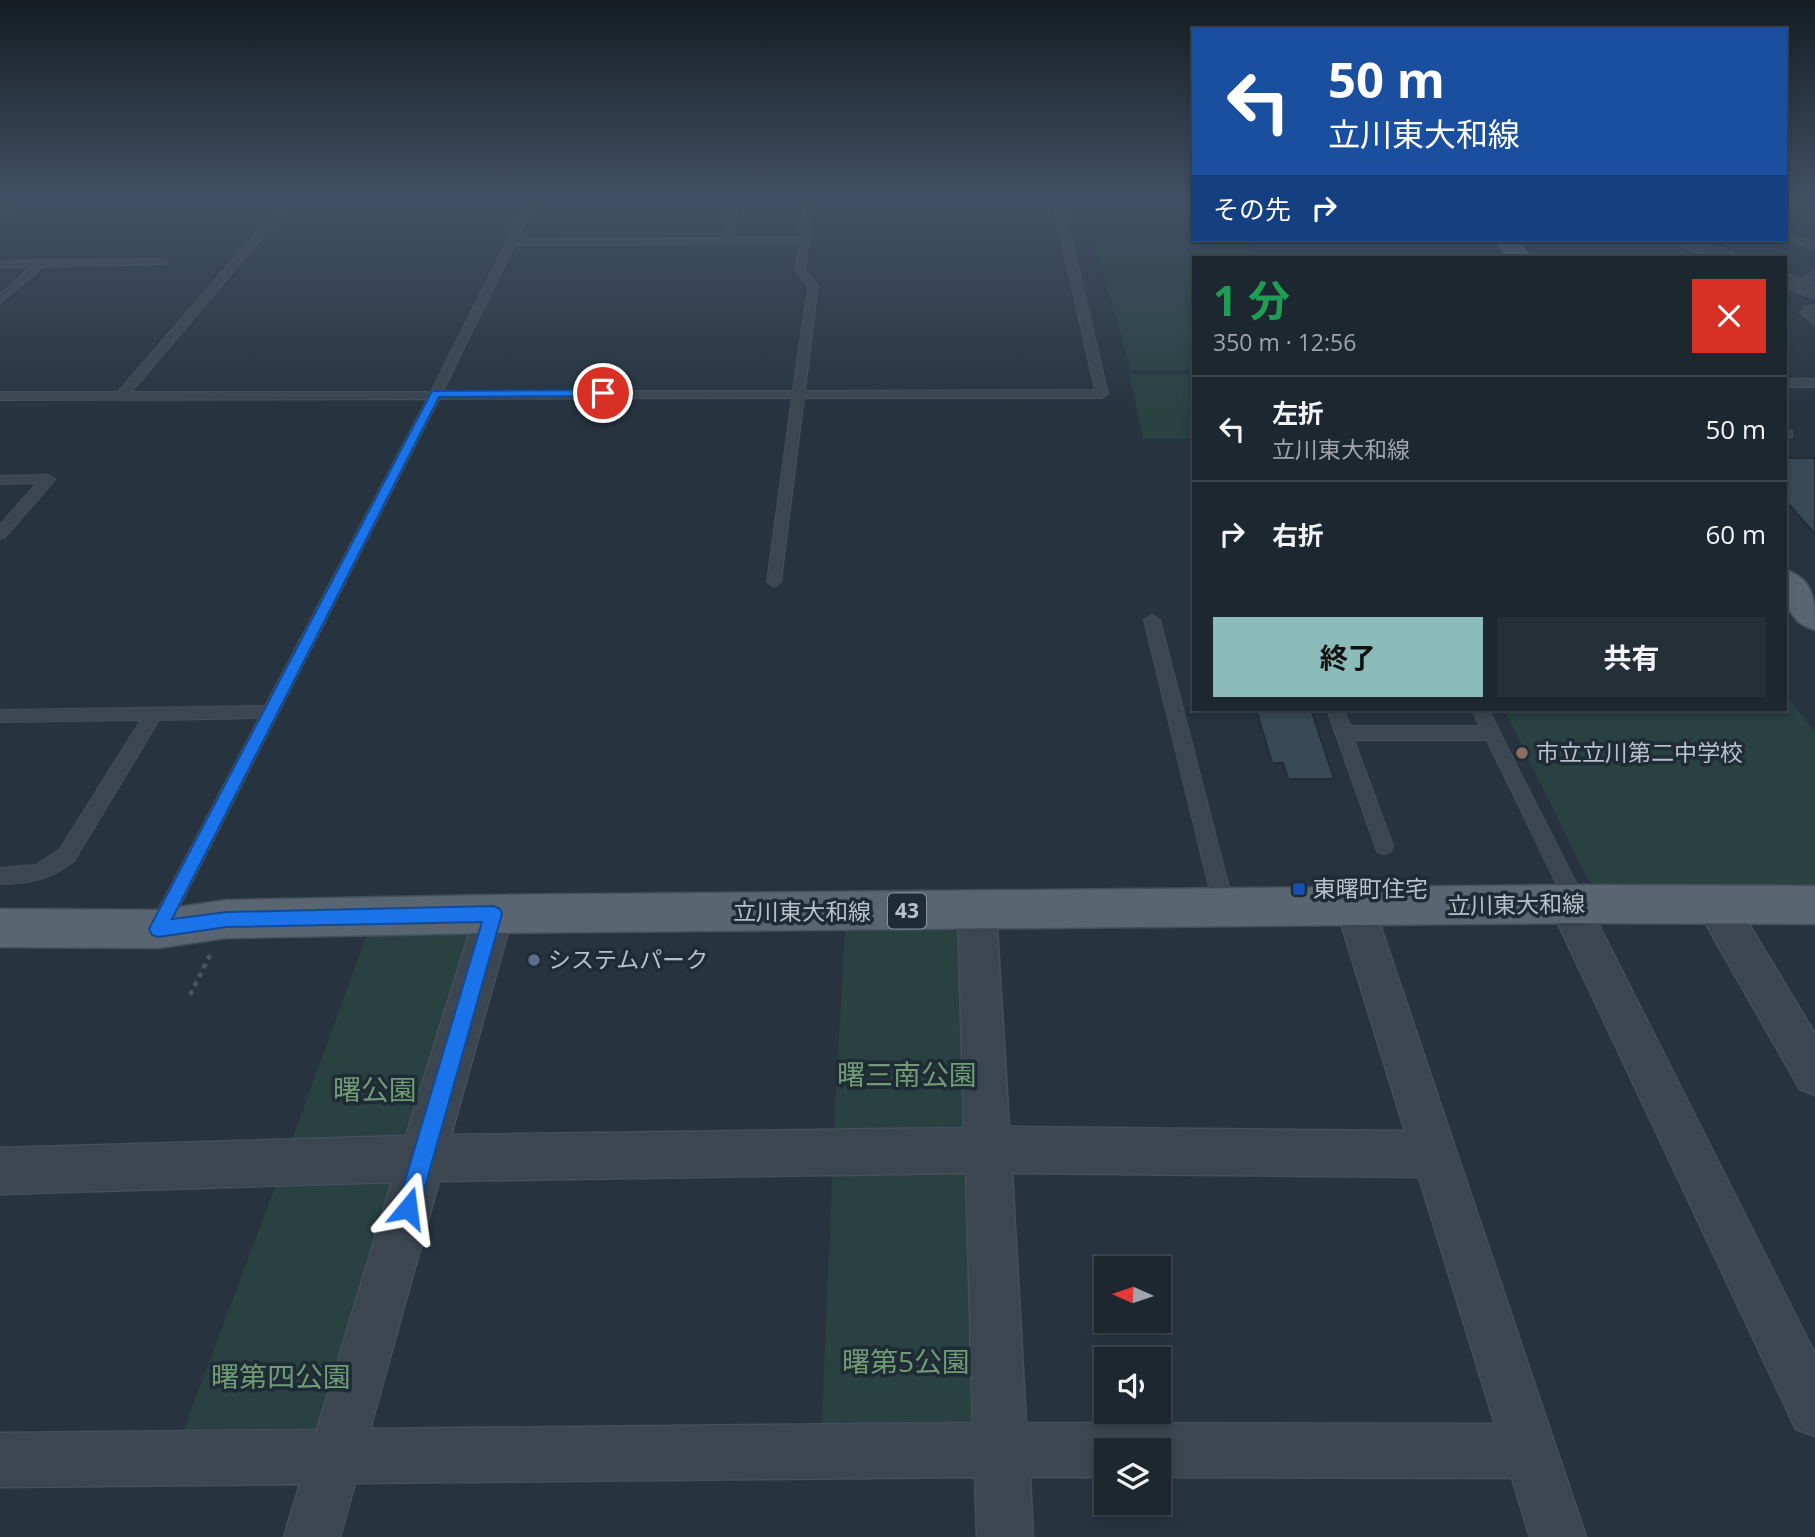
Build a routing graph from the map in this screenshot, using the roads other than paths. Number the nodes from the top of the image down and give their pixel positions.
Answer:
1 (34, 270) edge
2 (230, 270) edge
3 (497, 270) edge
4 (800, 270) edge
5 (1073, 270) edge
6 (0, 300) edge
7 (1815, 308) edge
8 (1815, 322) edge
9 (1787, 383) edge
10 (1815, 383) edge
11 (436, 393) junction
12 (798, 393) junction
13 (123, 394) junction
14 (0, 396) edge
15 (0, 480) edge
16 (0, 534) edge
17 (774, 582) dead end
18 (1787, 583) edge
19 (1815, 618) edge
20 (1152, 620) dead end
21 (1336, 711) edge
22 (1481, 711) edge
23 (271, 712) junction
24 (154, 714) junction
25 (0, 716) edge
26 (1344, 733) junction
27 (1493, 733) junction
28 (1384, 846) dead end
29 (0, 876) edge
30 (1568, 904) junction
31 (1716, 905) junction
32 (1815, 905) edge
33 (1224, 907) junction
34 (1355, 907) junction
35 (977, 911) junction
36 (494, 914) junction
37 (0, 929) edge
38 (158, 929) junction
39 (1815, 1074) edge
40 (988, 1150) junction
41 (1435, 1154) junction
42 (422, 1158) junction
43 (0, 1171) edge
44 (1815, 1410) edge
45 (1001, 1450) junction
46 (1530, 1451) junction
47 (335, 1457) junction
48 (0, 1461) edge
49 (312, 1537) edge
50 (1005, 1537) edge
51 (1558, 1537) edge

1 - 6 lane
2 - 13 lane
3 - 11 lane
4 - 12 lane
5 - 12 lane
7 - 8 lane
9 - 10 lane
11 - 12 lane
11 - 13 lane
11 - 23 lane
12 - 17 lane
13 - 14 lane
15 - 16 lane
18 - 19 main road
20 - 33 lane
21 - 26 lane
22 - 27 lane
23 - 24 lane
23 - 38 lane
24 - 25 lane
24 - 29 lane
26 - 27 lane
26 - 28 lane
27 - 30 lane
30 - 31 main road, 立川東大和線 / 43
30 - 34 main road, 立川東大和線 / 43
30 - 44 street
31 - 32 main road, 立川東大和線 / 43
31 - 39 street
33 - 34 main road, 立川東大和線 / 43
33 - 35 main road, 立川東大和線 / 43
34 - 41 street
35 - 36 main road, 立川東大和線 / 43
35 - 40 street
36 - 38 main road, 立川東大和線 / 43
36 - 42 street
37 - 38 main road, 立川東大和線 / 43
40 - 41 street
40 - 42 street
40 - 45 street
41 - 46 street
42 - 43 street
42 - 47 street
45 - 46 street
45 - 47 street
45 - 50 street
46 - 51 street
47 - 48 street
47 - 49 street

